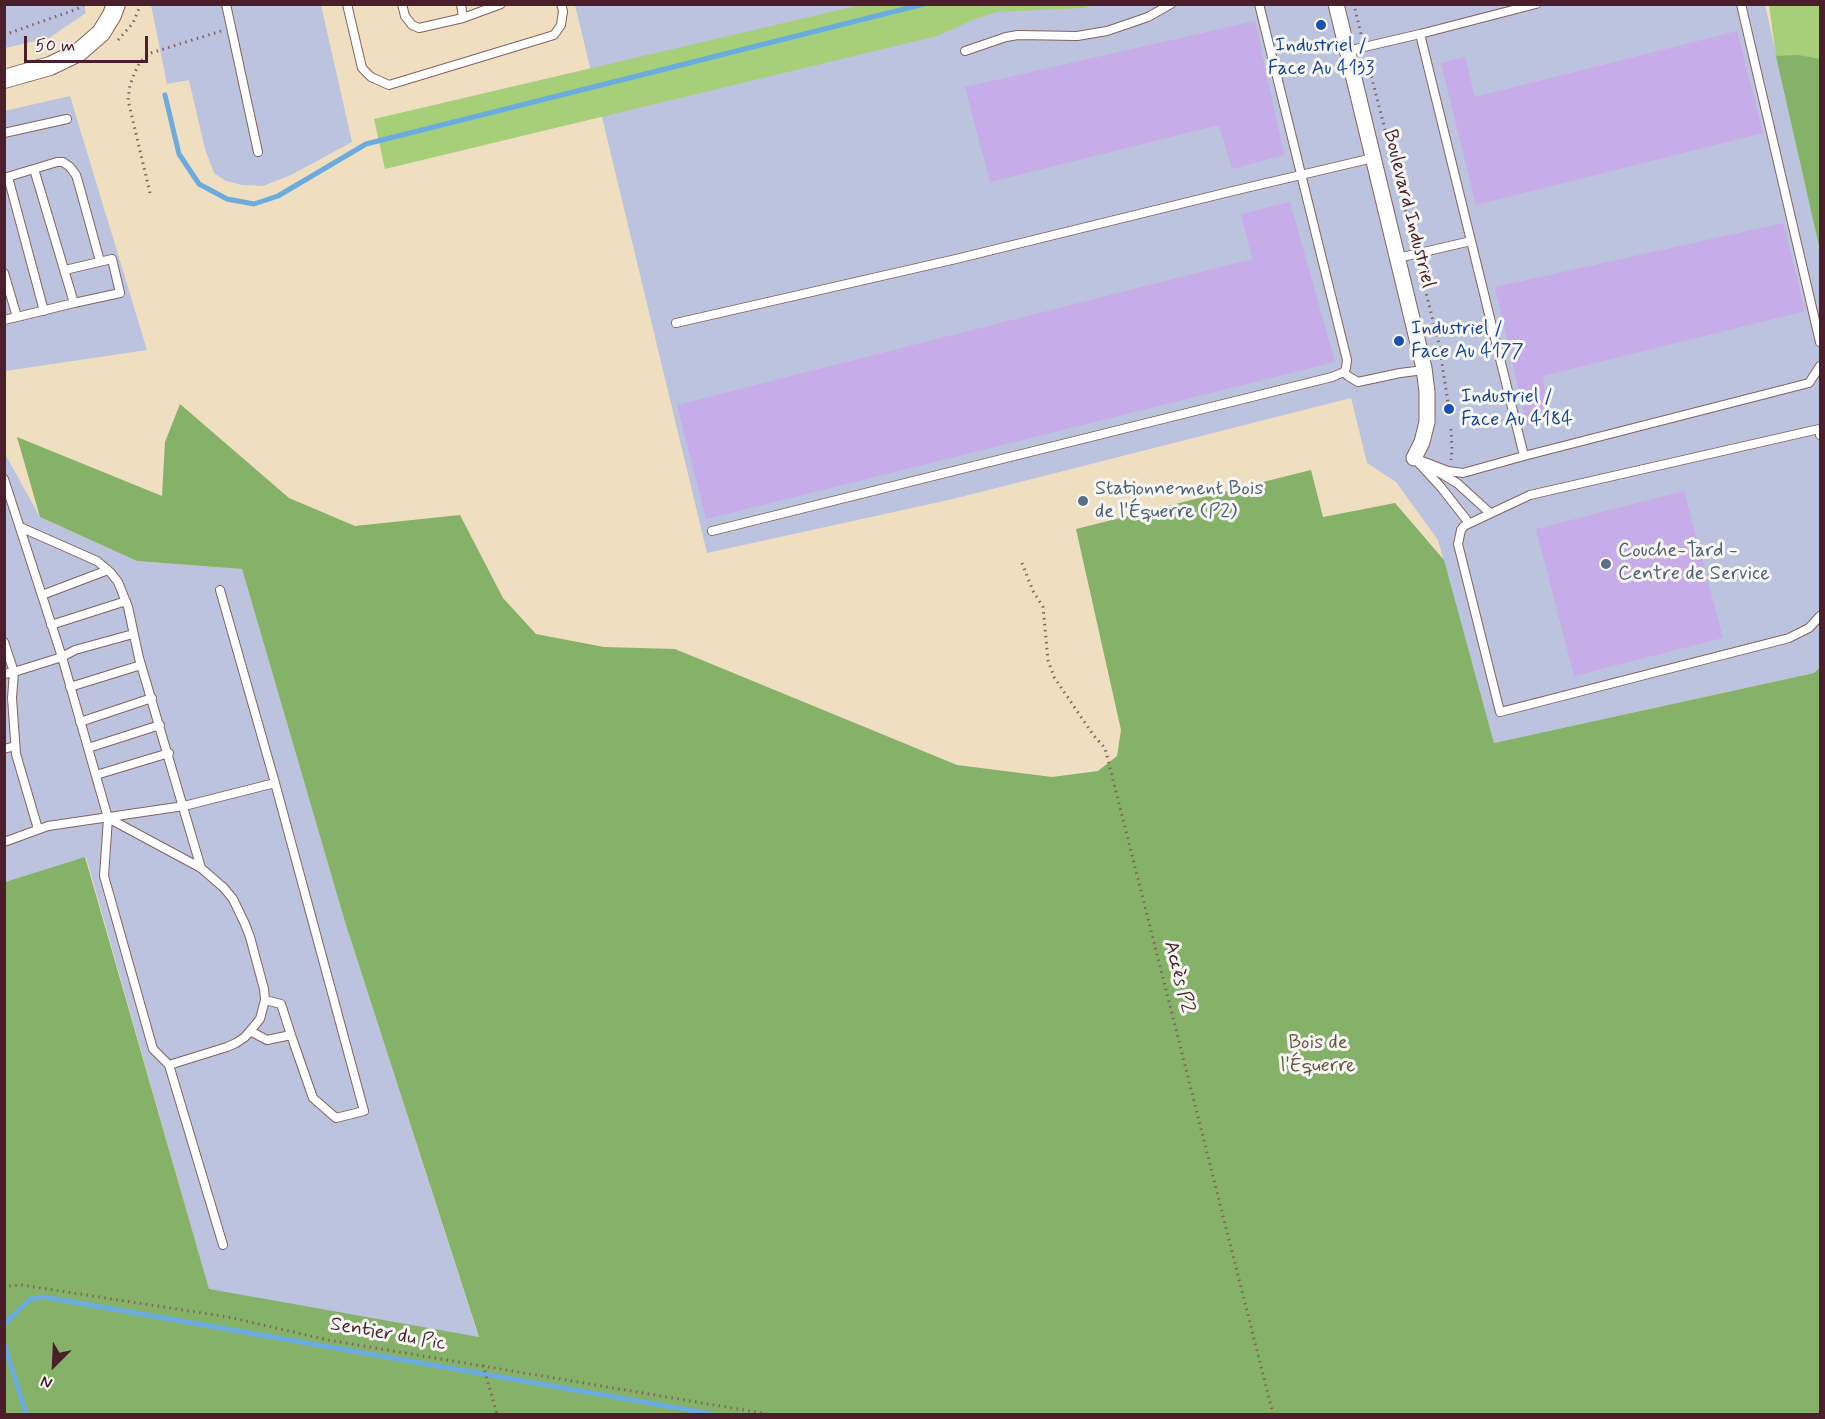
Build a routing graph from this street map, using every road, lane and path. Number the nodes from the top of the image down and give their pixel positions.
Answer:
1 (85, 4) edge
2 (116, 4) edge
3 (141, 4) edge
4 (226, 4) edge
5 (346, 4) edge
6 (402, 4) edge
7 (461, 4) edge
8 (501, 4) edge
9 (561, 4) edge
10 (1171, 4) edge
11 (1259, 4) edge
12 (1336, 4) edge
13 (1354, 4) edge
14 (1536, 4) edge
15 (1741, 4) edge
16 (463, 18) junction
17 (231, 28) junction
18 (1420, 34) junction
19 (4, 35) edge
20 (113, 44) dead end
21 (1365, 47) junction
22 (965, 51) dead end
23 (1347, 51) junction
24 (4, 79) edge
25 (67, 119) dead end
26 (4, 133) edge
27 (258, 152) dead end
28 (1373, 158) junction
29 (34, 169) junction
30 (1301, 175) junction
31 (6, 177) edge
32 (150, 193) dead end
33 (1471, 241) junction
34 (1416, 255) junction
35 (1398, 258) junction
36 (100, 261) junction
37 (64, 270) junction
38 (4, 273) edge
39 (74, 303) junction
40 (44, 311) junction
41 (16, 317) junction
42 (4, 320) edge
43 (676, 323) dead end
44 (1821, 342) edge
45 (1821, 366) edge
46 (1424, 370) junction
47 (1344, 372) junction
48 (1449, 409) dead end
49 (1451, 429) dead end
50 (1821, 435) edge
51 (1452, 450) dead end
52 (1524, 456) junction
53 (1414, 458) junction
54 (4, 479) edge
55 (8, 505) edge
56 (1490, 513) junction
57 (1469, 523) junction
58 (20, 527) junction
59 (712, 531) dead end
60 (1022, 563) dead end
61 (108, 570) junction
62 (220, 590) dead end
63 (42, 595) junction
64 (126, 601) junction
65 (1821, 616) edge
66 (51, 625) junction
67 (133, 634) junction
68 (4, 642) edge
69 (62, 657) junction
70 (141, 664) junction
71 (14, 672) junction
72 (4, 674) edge
73 (70, 687) junction
74 (152, 698) junction
75 (80, 722) junction
76 (160, 725) junction
77 (15, 746) junction
78 (88, 748) junction
79 (4, 749) edge
80 (169, 753) junction
81 (96, 775) junction
82 (275, 783) junction
83 (184, 806) junction
84 (108, 818) junction
85 (38, 829) junction
86 (4, 842) edge
87 (201, 868) junction
88 (265, 1000) junction
89 (250, 1031) junction
90 (291, 1035) junction
91 (170, 1065) junction
92 (222, 1245) dead end
93 (4, 1289) edge
94 (483, 1365) junction
95 (497, 1414) edge
96 (768, 1414) edge
97 (1273, 1414) edge

1 - 19 path
2 - 24 street
3 - 20 path
4 - 17 lane
5 - 9 lane
6 - 16 lane
7 - 16 lane
8 - 16 lane
10 - 22 lane
11 - 30 lane
12 - 23 street, Boulevard Industriel
13 - 21 path, Boulevard Industriel
14 - 18 lane
15 - 44 lane
17 - 27 lane
17 - 32 path
18 - 21 lane
18 - 33 lane
21 - 23 lane
21 - 34 path, Boulevard Industriel
23 - 28 street, Boulevard Industriel
25 - 26 lane
28 - 30 lane
28 - 35 street, Boulevard Industriel
29 - 31 lane
29 - 36 lane
29 - 37 lane
30 - 43 lane
30 - 47 lane
31 - 40 lane
33 - 34 lane
33 - 52 lane
34 - 35 lane
34 - 48 path, Boulevard Industriel
35 - 46 street, Boulevard Industriel
36 - 37 lane
36 - 39 lane
37 - 39 lane
38 - 41 lane
39 - 40 lane
40 - 41 lane
41 - 42 lane
45 - 52 lane
46 - 47 lane
46 - 53 street, Boulevard Industriel
47 - 59 lane
49 - 51 path
50 - 56 lane
52 - 53 lane
53 - 56 lane
53 - 57 lane
54 - 55 lane
55 - 58 lane
56 - 57 lane
57 - 65 lane
58 - 61 lane
58 - 63 lane
60 - 97 path, Accès P2
61 - 63 lane
61 - 64 lane
62 - 82 lane
63 - 66 lane
64 - 66 lane
64 - 67 lane
66 - 69 lane
67 - 69 lane
67 - 70 lane
68 - 71 lane
69 - 71 lane
69 - 73 lane
70 - 73 lane
70 - 74 lane
71 - 72 lane
71 - 77 lane
73 - 75 lane
74 - 75 lane
74 - 76 lane
75 - 78 lane
76 - 78 lane
76 - 80 lane
77 - 79 lane
77 - 85 lane
78 - 81 lane
80 - 81 lane
80 - 83 lane
81 - 84 lane
82 - 83 lane
82 - 90 lane
83 - 84 lane
83 - 87 lane
84 - 85 lane
84 - 87 lane
84 - 91 lane
85 - 86 lane
87 - 88 lane
88 - 89 lane
88 - 90 lane
89 - 90 lane
89 - 91 lane
91 - 92 lane
93 - 94 path, Sentier du Pic
94 - 95 path
94 - 96 path, Sentier du Pic

